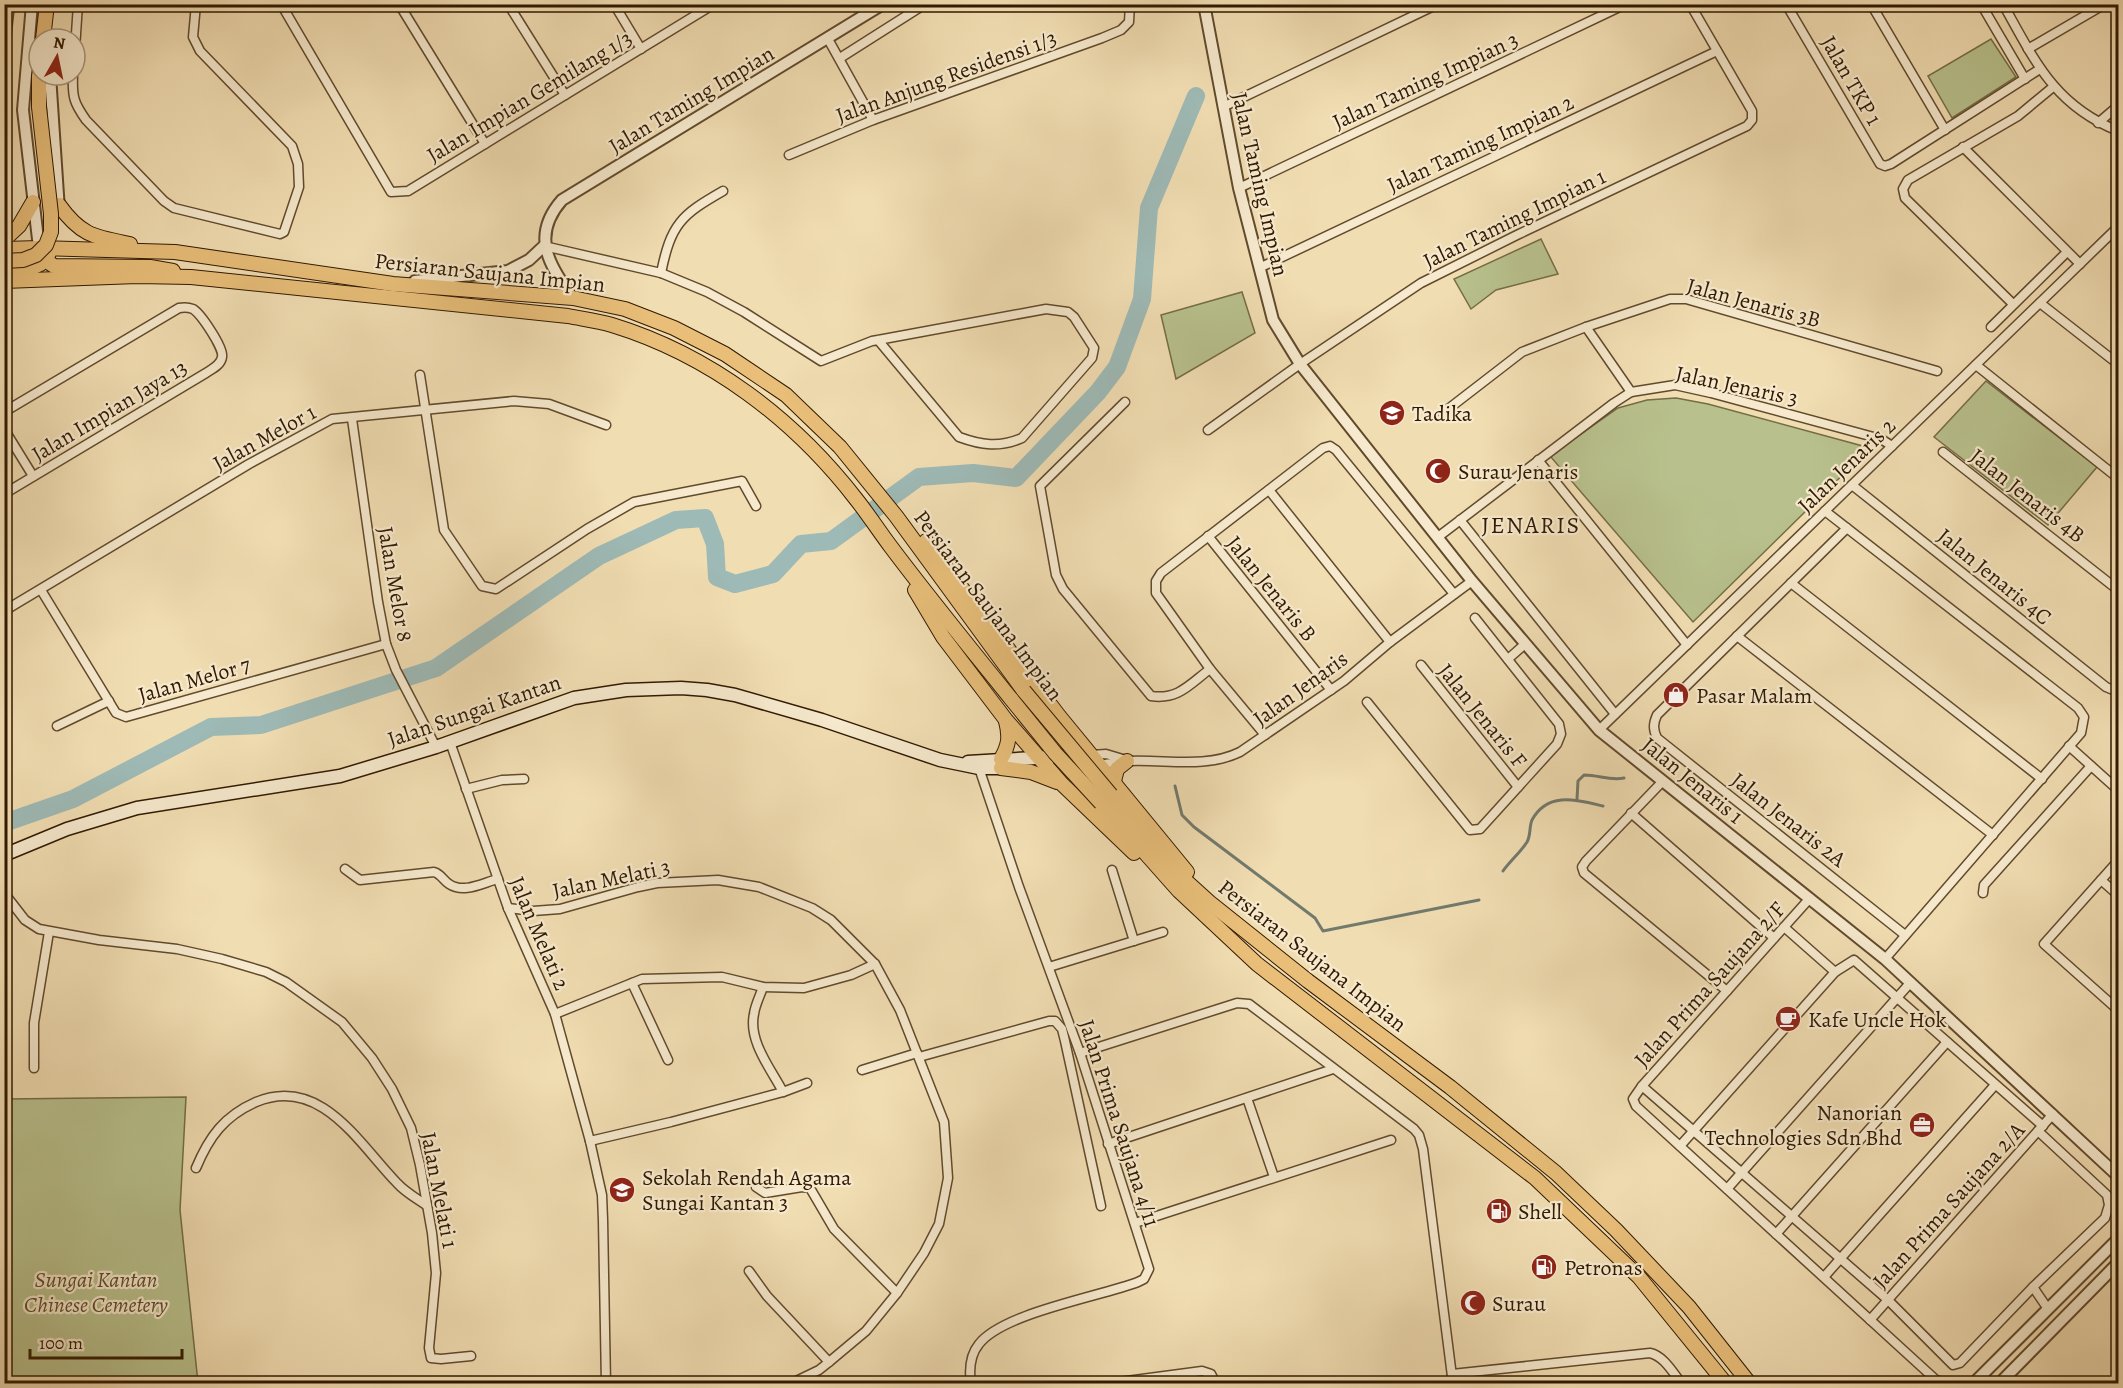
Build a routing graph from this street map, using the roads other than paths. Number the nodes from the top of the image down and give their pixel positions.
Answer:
1 (10, 4) edge
2 (32, 4) edge
3 (48, 4) edge
4 (78, 4) edge
5 (196, 4) edge
6 (281, 4) edge
7 (399, 4) edge
8 (508, 4) edge
9 (614, 4) edge
10 (714, 4) edge
11 (883, 4) edge
12 (925, 4) edge
13 (1130, 4) edge
14 (1204, 4) edge
15 (1438, 4) edge
16 (1626, 4) edge
17 (1690, 4) edge
18 (1786, 4) edge
19 (1871, 4) edge
20 (1981, 4) edge
21 (2003, 4) edge
22 (2105, 4) edge
23 (45, 27) edge
24 (49, 27) edge
25 (76, 27) edge
26 (828, 39) junction
27 (641, 49) junction
28 (2028, 49) junction
29 (1717, 51) junction
30 (4, 57) edge
31 (840, 58) junction
32 (2040, 69) junction
33 (2025, 79) junction
34 (39, 87) edge
35 (51, 87) edge
36 (73, 87) edge
37 (2053, 87) junction
38 (565, 95) junction
39 (2118, 106) edge
40 (1223, 107) junction
41 (873, 120) junction
42 (2098, 123) junction
43 (1945, 130) junction
44 (2118, 131) edge
45 (484, 144) junction
46 (1963, 147) junction
47 (789, 155) dead end
48 (1239, 188) junction
49 (723, 191) dead end
50 (33, 202) junction
51 (59, 205) junction
52 (2118, 227) edge
53 (4, 240) edge
54 (544, 246) junction
55 (4, 249) edge
56 (44, 252) junction
57 (175, 252) junction
58 (2067, 252) junction
59 (4, 261) edge
60 (2080, 264) junction
61 (1259, 268) junction
62 (4, 271) edge
63 (661, 273) junction
64 (191, 277) junction
65 (4, 281) edge
66 (393, 284) junction
67 (573, 298) junction
68 (2040, 303) junction
69 (2013, 304) junction
70 (1586, 327) junction
71 (1990, 327) dead end
72 (878, 340) junction
73 (2117, 359) edge
74 (1300, 364) junction
75 (1976, 365) junction
76 (1937, 371) dead end
77 (420, 375) dead end
78 (1631, 392) junction
79 (1125, 402) dead end
80 (424, 411) junction
81 (4, 412) edge
82 (1443, 413) dead end
83 (352, 419) junction
84 (606, 425) dead end
85 (4, 429) edge
86 (1208, 430) dead end
87 (1892, 446) junction
88 (1943, 452) dead end
89 (1538, 460) junction
90 (33, 476) junction
91 (2118, 478) edge
92 (1852, 485) junction
93 (1269, 490) junction
94 (4, 494) edge
95 (756, 506) dead end
96 (1825, 511) junction
97 (899, 513) junction
98 (1460, 520) junction
99 (1847, 528) junction
100 (1208, 536) junction
101 (1438, 537) junction
102 (890, 546) junction
103 (1472, 581) junction
104 (1791, 583) junction
105 (40, 590) junction
106 (2118, 590) edge
107 (1454, 594) junction
108 (4, 611) edge
109 (1475, 618) dead end
110 (1737, 636) junction
111 (1390, 642) junction
112 (386, 644) junction
113 (1525, 644) junction
114 (1686, 645) junction
115 (1508, 659) junction
116 (1420, 665) dead end
117 (1210, 669) junction
118 (1331, 690) junction
119 (2118, 692) edge
120 (109, 700) junction
121 (1367, 702) dead end
122 (1615, 714) junction
123 (1006, 720) junction
124 (57, 726) dead end
125 (1599, 730) junction
126 (1265, 735) junction
127 (450, 742) junction
128 (2069, 746) junction
129 (436, 747) junction
130 (1096, 759) junction
131 (1126, 761) junction
132 (1043, 762) junction
133 (958, 764) junction
134 (1001, 764) junction
135 (2091, 766) junction
136 (979, 768) junction
137 (524, 779) dead end
138 (2042, 779) junction
139 (1114, 781) junction
140 (1662, 782) junction
141 (1062, 784) junction
142 (1518, 787) junction
143 (466, 789) junction
144 (2118, 790) edge
145 (1106, 799) junction
146 (1631, 813) junction
147 (1993, 835) junction
148 (4, 855) edge
149 (2118, 861) edge
150 (345, 869) dead end
151 (1112, 870) dead end
152 (498, 879) junction
153 (2101, 880) junction
154 (1179, 891) junction
155 (1983, 892) dead end
156 (4, 893) edge
157 (2118, 896) edge
158 (1810, 898) junction
159 (1209, 902) junction
160 (508, 908) junction
161 (1784, 927) junction
162 (49, 932) junction
163 (1163, 932) dead end
164 (1905, 935) junction
165 (1774, 938) junction
166 (1134, 941) junction
167 (1885, 959) junction
168 (876, 964) junction
169 (1049, 967) junction
170 (1835, 972) junction
171 (1911, 982) junction
172 (632, 983) junction
173 (763, 987) junction
174 (1727, 991) junction
175 (1897, 998) junction
176 (2118, 1010) edge
177 (555, 1014) junction
178 (1947, 1042) junction
179 (1080, 1053) junction
180 (918, 1055) junction
181 (668, 1060) dead end
182 (34, 1068) dead end
183 (1334, 1069) junction
184 (862, 1070) dead end
185 (807, 1083) dead end
186 (1995, 1085) junction
187 (1642, 1086) junction
188 (783, 1092) junction
189 (1247, 1098) junction
190 (2053, 1114) junction
191 (2041, 1128) junction
192 (1693, 1131) junction
193 (1391, 1140) dead end
194 (590, 1141) junction
195 (1108, 1144) junction
196 (1680, 1146) junction
197 (196, 1168) dead end
198 (1742, 1173) junction
199 (2118, 1174) edge
200 (1274, 1177) junction
201 (756, 1187) dead end
202 (1727, 1189) junction
203 (426, 1205) junction
204 (1101, 1206) dead end
205 (1791, 1216) junction
206 (1135, 1223) junction
207 (1776, 1234) junction
208 (2118, 1239) edge
209 (1840, 1259) junction
210 (2118, 1263) edge
211 (749, 1271) dead end
212 (1824, 1277) junction
213 (2032, 1287) junction
214 (897, 1293) junction
215 (1887, 1300) junction
216 (2048, 1309) junction
217 (1870, 1320) junction
218 (471, 1356) dead end
219 (829, 1362) junction
220 (1452, 1379) edge
221 (1937, 1382) edge
222 (606, 1383) edge
223 (790, 1383) edge
224 (971, 1383) edge
225 (1104, 1383) edge
226 (1216, 1383) edge
227 (1682, 1383) edge
228 (1726, 1383) edge
229 (1750, 1383) edge
230 (1948, 1383) edge
231 (1973, 1383) edge
232 (1999, 1383) edge

1 - 30 street
2 - 50 street
3 - 23 highway
3 - 24 street
4 - 25 street
5 - 36 street
6 - 45 street, Jalan Impian Gemilang 1/3
7 - 45 street
8 - 38 street
9 - 27 street
10 - 27 street, Jalan Impian Gemilang 1/3
11 - 26 street, Jalan Taming Impian
12 - 31 street
13 - 41 street, Jalan Anjung Residensi 1/3
14 - 40 street, Jalan Taming Impian
15 - 40 street
16 - 48 street, Jalan Taming Impian 3
17 - 29 street
18 - 43 street, Jalan TKP 1
19 - 43 street
20 - 33 street
21 - 28 street
22 - 28 street
26 - 31 street
26 - 54 street, Jalan Taming Impian
27 - 38 street, Jalan Impian Gemilang 1/3
28 - 32 street
29 - 61 street, Jalan Taming Impian 2
29 - 74 street, Jalan Taming Impian 1
31 - 41 street
32 - 33 street
32 - 37 street
33 - 43 street
34 - 59 highway, bridge
35 - 51 street
37 - 42 street
37 - 46 street
38 - 45 street, Jalan Impian Gemilang 1/3
39 - 42 street
40 - 48 street, Jalan Taming Impian
41 - 47 street, Jalan Anjung Residensi 1/3
42 - 44 street
46 - 58 street
46 - 69 street
48 - 61 street, Jalan Taming Impian
49 - 63 street
50 - 53 highway
50 - 56 street
51 - 56 street
51 - 57 highway
52 - 60 street, Jalan Jenaris 2
54 - 63 street
54 - 66 street
54 - 67 street
55 - 56 highway, Persiaran Saujana Impian
56 - 57 highway, Persiaran Saujana Impian
56 - 62 highway
56 - 64 highway
57 - 66 highway, Persiaran Saujana Impian
58 - 60 street
58 - 69 street
60 - 68 street, Jalan Jenaris 2
61 - 74 street, Jalan Taming Impian
63 - 72 street
64 - 65 highway, Persiaran Saujana Impian
64 - 102 highway, Persiaran Saujana Impian
66 - 67 highway, Persiaran Saujana Impian
67 - 97 highway, Persiaran Saujana Impian
68 - 73 street
68 - 75 street, Jalan Jenaris 2
69 - 71 street
70 - 76 street, Jalan Jenaris 3B
70 - 78 street
70 - 82 street, Jalan Jenaris 3B
72 - 72 street
74 - 86 street, Jalan Taming Impian 1
74 - 101 street, Jalan Jenaris 1
75 - 87 street, Jalan Jenaris 2
75 - 91 street
77 - 80 street
78 - 87 street, Jalan Jenaris 3
78 - 89 street, Jalan Jenaris 3
79 - 117 street
80 - 83 street, Jalan Melor 1
80 - 84 street, Jalan Melor 1
80 - 95 street
81 - 90 street, Jalan Impian Jaya 13
83 - 105 street, Jalan Melor 1
83 - 112 street, Jalan Melor 8
85 - 90 street
87 - 92 street, Jalan Jenaris 2
88 - 106 street, Jalan Jenaris 4B
89 - 98 street, Jalan Jenaris 3
89 - 114 street
90 - 94 street, Jalan Impian Jaya 13
92 - 96 street, Jalan Jenaris 2
92 - 119 street, Jalan Jenaris 4C
93 - 100 street
93 - 107 street
93 - 111 street
96 - 99 street
96 - 114 street, Jalan Jenaris 2
97 - 130 highway
97 - 145 highway, Persiaran Saujana Impian, bridge
98 - 101 street, Jalan Jenaris 3
98 - 122 street
99 - 104 street
99 - 128 street
100 - 117 street
100 - 118 street, Jalan Jenaris B
101 - 103 street, Jalan Jenaris 1
102 - 123 highway
102 - 145 highway, Persiaran Saujana Impian, bridge
103 - 107 street, Jalan Jenaris
103 - 113 street, Jalan Jenaris 1
104 - 110 street
104 - 138 street
105 - 108 street, Jalan Melor 1
105 - 120 street, Jalan Melor 7
107 - 111 street, Jalan Jenaris
109 - 115 street
110 - 147 street
110 - 164 street, Jalan Jenaris 2A
111 - 118 street, Jalan Jenaris
112 - 120 street, Jalan Melor 7
112 - 129 street, Jalan Melor 8
113 - 115 street
113 - 125 street, Jalan Jenaris 1
114 - 122 street, Jalan Jenaris 2
115 - 142 street
116 - 142 street, Jalan Jenaris F
117 - 126 street
118 - 126 street, Jalan Jenaris
120 - 124 street
121 - 142 street
122 - 125 street, Jalan Jenaris 2
123 - 132 highway
123 - 134 highway
125 - 140 street, Jalan Jenaris 1
126 - 131 street, Jalan Jenaris
127 - 129 main road, Jalan Sungai Kantan
127 - 133 main road, Jalan Sungai Kantan
127 - 143 street, Jalan Melati 2
128 - 135 street
128 - 138 street
129 - 148 main road, Jalan Sungai Kantan
130 - 131 street, Jalan Jenaris
130 - 131 street, Jalan Jenaris
130 - 132 main road, Jalan Sungai Kantan
130 - 139 highway
131 - 139 highway
132 - 134 main road, Jalan Sungai Kantan
132 - 141 highway
133 - 134 main road, Jalan Sungai Kantan
133 - 136 main road, Jalan Sungai Kantan
134 - 136 main road, Jalan Sungai Kantan
134 - 141 highway
135 - 144 street
135 - 155 street
136 - 169 street, Jalan Prima Saujana 4/11
137 - 143 street
138 - 147 street
139 - 159 highway
140 - 146 street
140 - 158 street, Jalan Jenaris 1
141 - 154 highway
143 - 152 street, Jalan Melati 2
145 - 154 highway, Persiaran Saujana Impian
145 - 159 highway, Persiaran Saujana Impian
146 - 165 street
146 - 174 street
147 - 164 street
149 - 153 street
150 - 152 street
151 - 166 street
152 - 160 street, Jalan Melati 2
153 - 157 street
153 - 176 street
154 - 228 highway, Persiaran Saujana Impian
156 - 162 street, Jalan Melati 1
158 - 161 street, Jalan Prima Saujana 2/F
158 - 167 street, Jalan Jenaris 1
159 - 229 highway, Persiaran Saujana Impian
160 - 168 street, Jalan Melati 3
160 - 177 street, Jalan Melati 2
161 - 165 street, Jalan Prima Saujana 2/F
161 - 170 street
162 - 182 street
162 - 203 street, Jalan Melati 1
163 - 166 street
164 - 167 street
165 - 174 street, Jalan Prima Saujana 2/F
166 - 169 street
167 - 171 street, Jalan Jenaris 1
168 - 173 street
168 - 180 street, Jalan Melati 3
169 - 179 street, Jalan Prima Saujana 4/11
170 - 175 street
170 - 192 street
171 - 175 street
171 - 190 street, Jalan Jenaris 1
172 - 173 street
172 - 177 street
172 - 181 street
173 - 188 street
174 - 187 street, Jalan Prima Saujana 2/F
175 - 178 street
175 - 198 street
177 - 194 street, Jalan Melati 2
178 - 186 street
178 - 205 street
179 - 183 street
179 - 195 street, Jalan Prima Saujana 4/11
180 - 184 street
180 - 204 street
180 - 214 street, Jalan Melati 3
183 - 189 street
183 - 220 street
185 - 188 street
186 - 191 street
186 - 209 street
187 - 192 street
187 - 196 street, Jalan Prima Saujana 2/F
188 - 194 street
189 - 195 street
189 - 200 street
190 - 191 street, Jalan Prima Saujana 2/A
190 - 199 street, Jalan Jenaris 1
191 - 213 street
191 - 215 street, Jalan Prima Saujana 2/A
192 - 196 street
192 - 198 street
193 - 200 street
194 - 222 street, Jalan Melati 2
195 - 206 street, Jalan Prima Saujana 4/11
196 - 202 street
197 - 203 street
198 - 202 street
198 - 205 street
200 - 206 street
201 - 214 street
202 - 207 street
203 - 218 street, Jalan Melati 1
205 - 207 street
205 - 209 street
206 - 224 street, Jalan Prima Saujana 4/11
207 - 212 street
208 - 216 street
209 - 212 street
209 - 215 street
210 - 232 street
211 - 219 street
212 - 217 street
213 - 215 street
213 - 216 street
214 - 219 street, Jalan Melati 3
215 - 217 street, Jalan Prima Saujana 2/A
216 - 231 street
217 - 221 street
219 - 223 street, Jalan Melati 3
220 - 227 street
221 - 230 street
225 - 226 street

